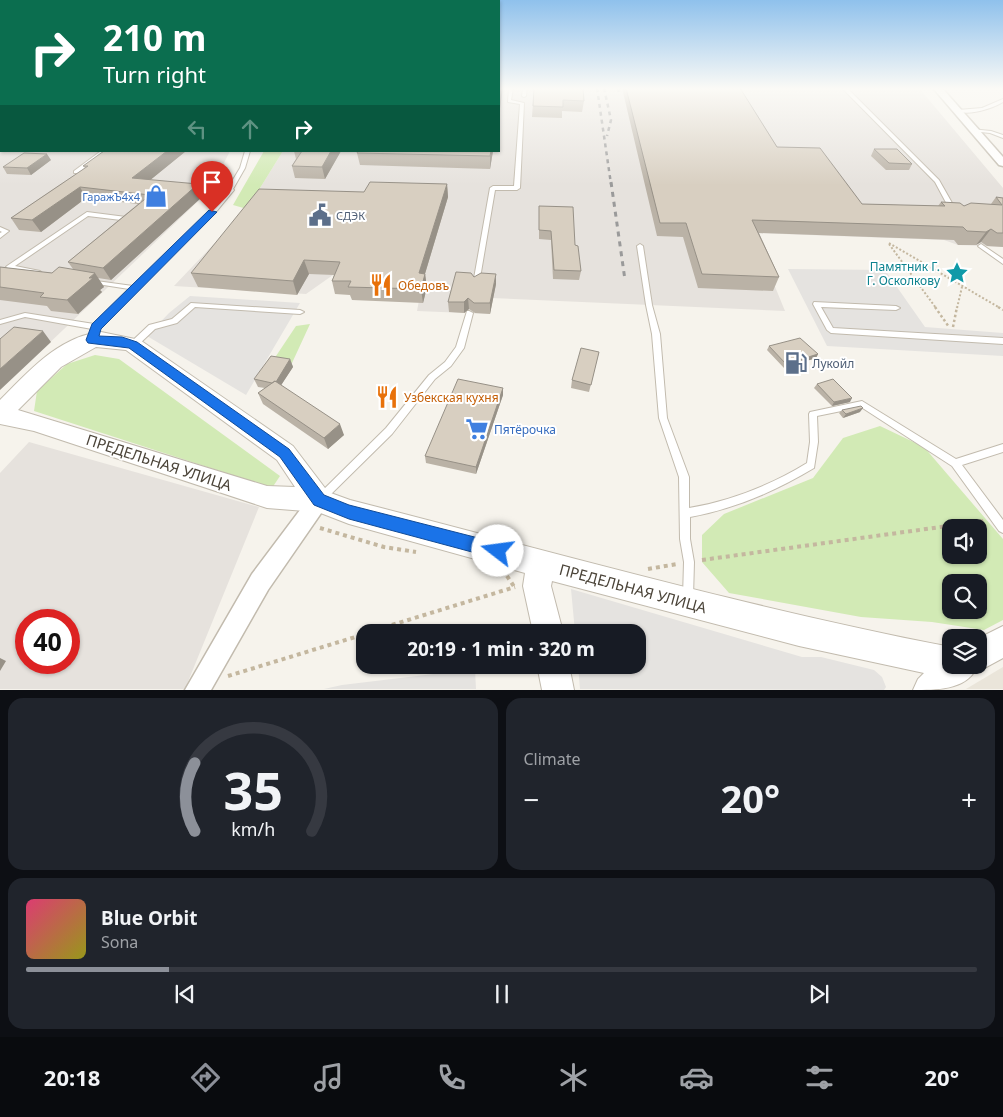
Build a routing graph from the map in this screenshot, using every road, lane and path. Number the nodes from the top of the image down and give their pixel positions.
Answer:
1 (521, 120) edge
2 (876, 120) edge
3 (965, 120) edge
4 (973, 130) junction
5 (991, 132) junction
6 (1003, 132) edge
7 (1003, 137) edge
8 (104, 152) edge
9 (248, 152) edge
10 (1003, 163) edge
11 (76, 172) edge
12 (181, 187) edge
13 (231, 190) junction
14 (957, 216) edge
15 (118, 225) edge
16 (0, 229) edge
17 (0, 236) edge
18 (640, 246) dead end
19 (981, 246) edge
20 (1003, 262) edge
21 (50, 274) edge
22 (84, 280) edge
23 (476, 284) edge
24 (962, 287) junction
25 (134, 288) junction
26 (896, 308) dead end
27 (1003, 310) edge
28 (300, 312) dead end
29 (469, 313) dead end
30 (0, 322) edge
31 (94, 334) junction
32 (1003, 341) edge
33 (133, 345) junction
34 (0, 414) edge
35 (1003, 448) edge
36 (955, 463) junction
37 (319, 500) junction
38 (684, 514) junction
39 (995, 519) junction
40 (1003, 528) edge
41 (297, 531) junction
42 (420, 553) dead end
43 (690, 562) junction
44 (541, 564) junction
45 (506, 567) junction
46 (640, 571) dead end
47 (515, 587) junction
48 (518, 594) dead end
49 (688, 604) junction
50 (395, 624) edge
51 (546, 624) edge
52 (356, 637) edge
53 (1003, 641) edge
54 (987, 650) edge
55 (942, 661) edge
56 (555, 674) edge
57 (950, 674) edge
58 (199, 687) edge
59 (558, 690) edge
60 (929, 690) edge

1 - 23 lane
2 - 14 lane
3 - 4 street
4 - 5 lane
4 - 10 street
5 - 6 lane
5 - 7 lane
8 - 11 lane
9 - 13 lane
12 - 13 lane
13 - 25 lane
15 - 21 lane
16 - 17 lane
18 - 38 lane
19 - 20 lane
22 - 25 lane
24 - 24 path
24 - 27 path
25 - 31 lane
26 - 32 lane
28 - 33 lane
29 - 37 lane
30 - 31 lane
31 - 33 street
31 - 34 street
33 - 37 street
34 - 37 street, ПРЕДЕЛЬНАЯ УЛИЦА
35 - 36 lane
36 - 38 lane
36 - 39 lane
37 - 41 street
37 - 45 street, ПРЕДЕЛЬНАЯ УЛИЦА
38 - 43 lane
39 - 40 lane
39 - 43 path
41 - 42 path
41 - 58 street
43 - 46 path
43 - 49 lane
44 - 45 street, ПРЕДЕЛЬНАЯ УЛИЦА
44 - 49 street, ПРЕДЕЛЬНАЯ УЛИЦА
44 - 51 street
45 - 47 path
47 - 48 path
47 - 50 path
49 - 55 street, ПРЕДЕЛЬНАЯ УЛИЦА
52 - 58 path
53 - 54 street
56 - 59 street
57 - 60 street

